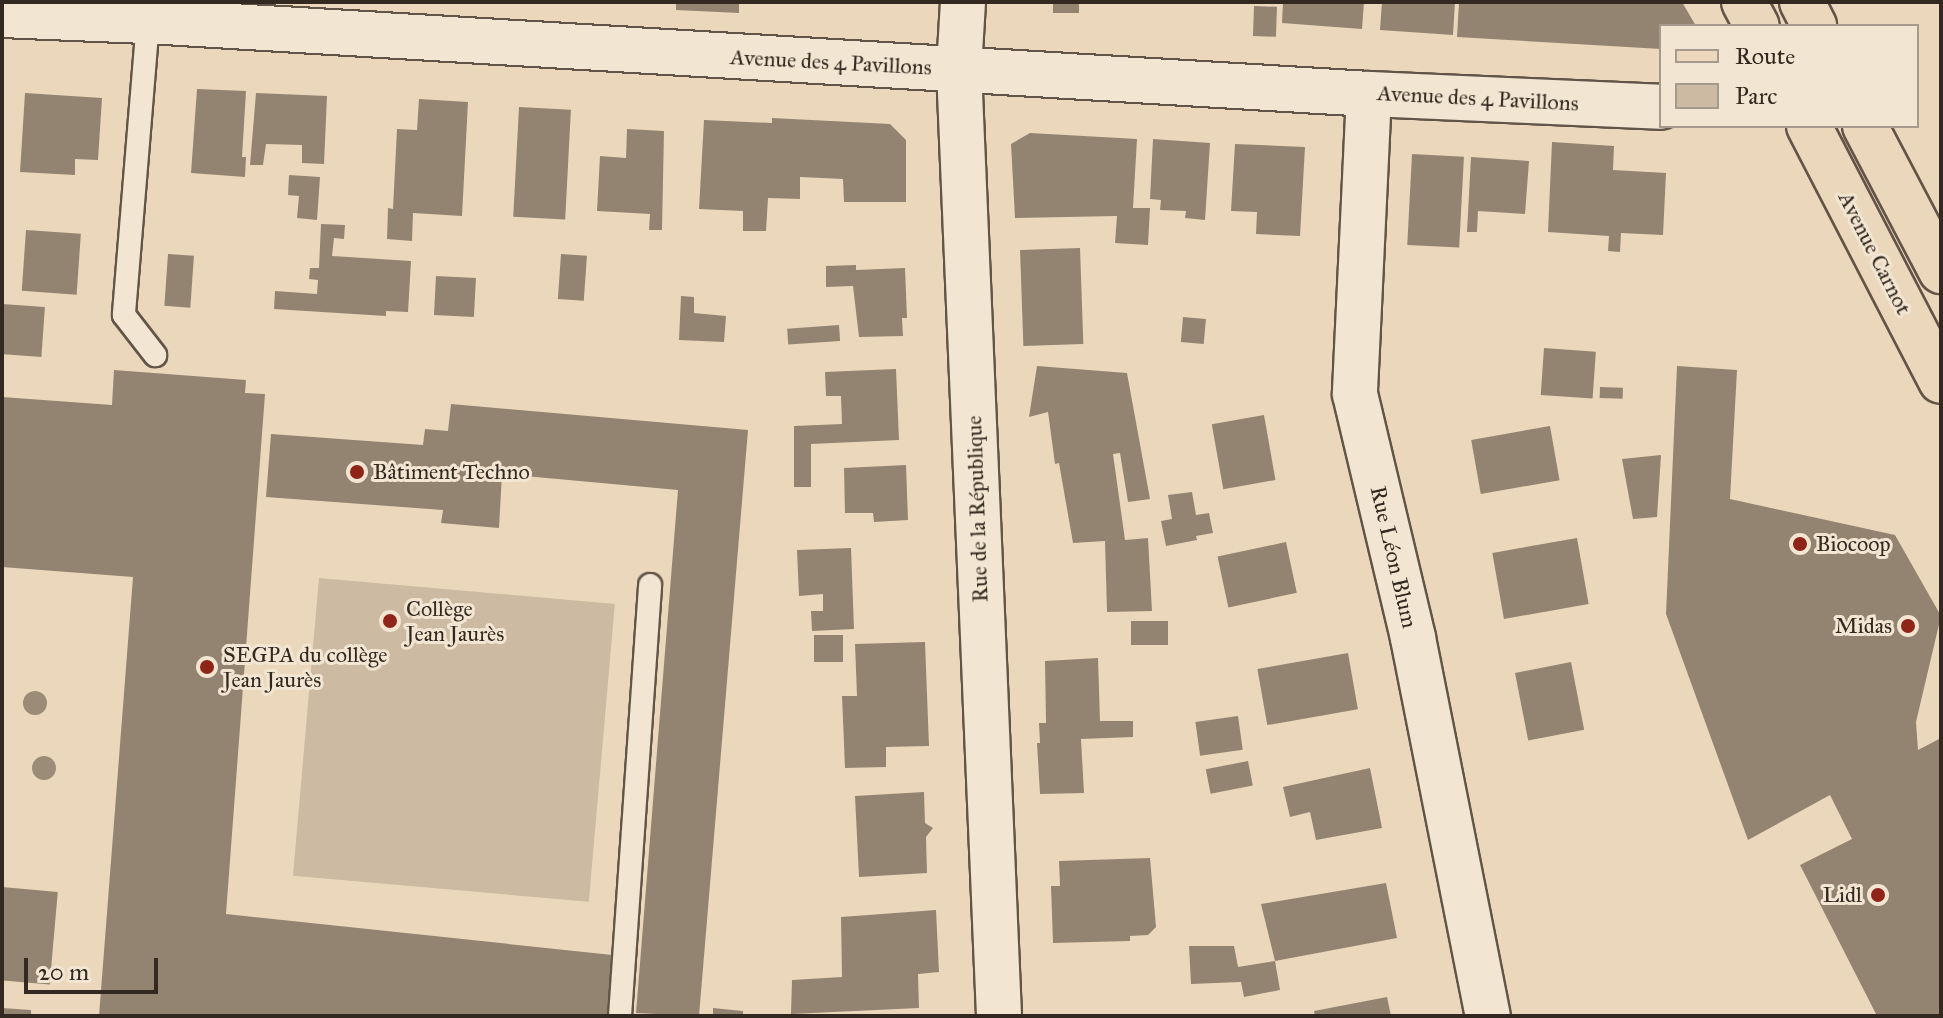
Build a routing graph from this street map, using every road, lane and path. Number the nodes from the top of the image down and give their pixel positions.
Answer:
1 (963, 2) edge
2 (1744, 2) edge
3 (1802, 2) edge
4 (149, 11) edge
5 (2, 15) edge
6 (1756, 24) edge
7 (1813, 24) edge
8 (959, 69) junction
9 (1369, 94) junction
10 (1659, 107) edge
11 (1810, 128) edge
12 (1866, 128) edge
13 (1941, 271) edge
14 (155, 355) dead end
15 (1941, 381) edge
16 (650, 585) dead end
17 (620, 1016) edge
18 (999, 1016) edge
19 (1488, 1016) edge

1 - 8 street, Rue de la République
2 - 6 main road
3 - 7 main road
4 - 5 street, Avenue des 4 Pavillons
4 - 8 street, Avenue des 4 Pavillons
4 - 14 lane
8 - 9 street, Avenue des 4 Pavillons
8 - 18 street, Rue de la République
9 - 10 street, Avenue des 4 Pavillons
9 - 19 street, Rue Léon Blum
11 - 15 main road, Avenue Carnot
12 - 13 main road
16 - 17 lane

